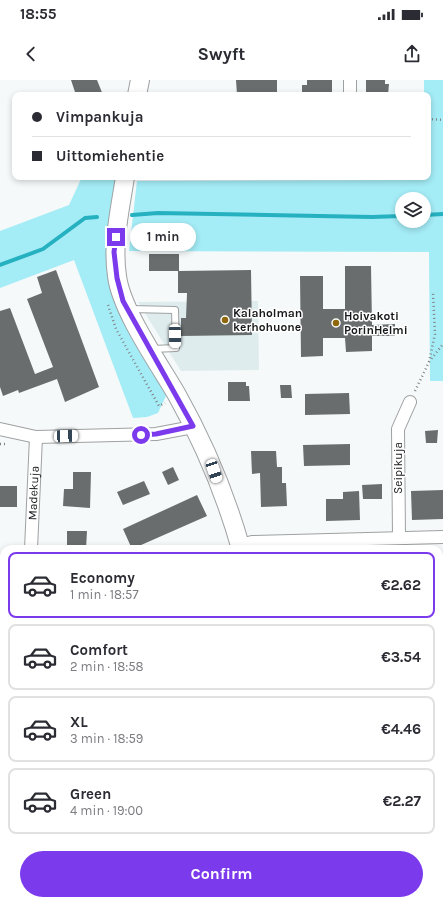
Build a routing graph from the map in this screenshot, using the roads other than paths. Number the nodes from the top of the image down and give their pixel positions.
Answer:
1 (140, 80) edge
2 (350, 80) edge
3 (138, 92) edge
4 (350, 92) edge
5 (125, 180) edge
6 (128, 309) junction
7 (150, 349) junction
8 (410, 402) road end
9 (193, 426) junction
10 (0, 429) edge
11 (36, 437) junction
12 (399, 537) junction
13 (443, 537) edge
14 (31, 545) edge
15 (239, 545) edge
16 (245, 545) edge

1 - 3 street
2 - 4 street
5 - 6 street
6 - 7 street
6 - 7 lane
7 - 9 street
8 - 12 street, Seipikuja
9 - 11 street
9 - 15 street
10 - 11 street
11 - 14 street, Madekuja
12 - 13 street
12 - 16 street

